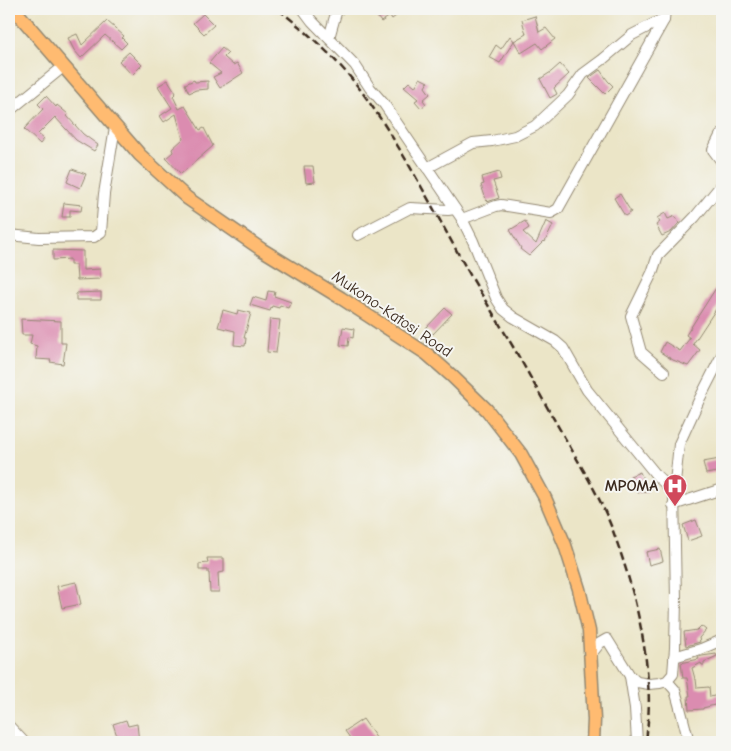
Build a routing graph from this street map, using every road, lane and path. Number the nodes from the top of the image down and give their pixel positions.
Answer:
1 (14, 9) edge
2 (303, 9) edge
3 (339, 9) edge
4 (665, 9) edge
5 (664, 20) junction
6 (329, 38) junction
7 (63, 67) junction
8 (9, 110) edge
9 (115, 127) junction
10 (722, 134) edge
11 (722, 162) edge
12 (428, 168) junction
13 (722, 184) edge
14 (455, 209) junction
15 (462, 219) junction
16 (9, 235) edge
17 (358, 235) dead end
18 (722, 354) edge
19 (664, 372) dead end
20 (722, 489) edge
21 (674, 492) junction
22 (673, 505) junction
23 (589, 631) junction
24 (606, 638) junction
25 (722, 640) edge
26 (591, 654) junction
27 (674, 657) junction
28 (630, 676) junction
29 (666, 680) junction
30 (9, 726) edge
31 (24, 742) edge
32 (593, 742) edge
33 (637, 742) edge
34 (689, 742) edge

1 - 7 main road, Mukono-Katosi Road
2 - 6 street
3 - 6 street
4 - 5 street
5 - 12 street
5 - 15 street
6 - 12 street
7 - 8 street
7 - 9 main road, Mukono-Katosi Road
9 - 16 street
9 - 23 main road, Mukono-Katosi Road
10 - 11 street
12 - 14 street
13 - 19 street
14 - 15 street
14 - 17 street
15 - 21 street
18 - 21 street
20 - 22 street
21 - 22 street
22 - 27 street
23 - 24 street
23 - 26 main road, Mukono-Katosi Road
24 - 26 street
24 - 28 street
25 - 27 street
26 - 32 main road, Mukono-Katosi Road
27 - 29 street
28 - 29 street
28 - 33 street
29 - 34 street
30 - 31 street

